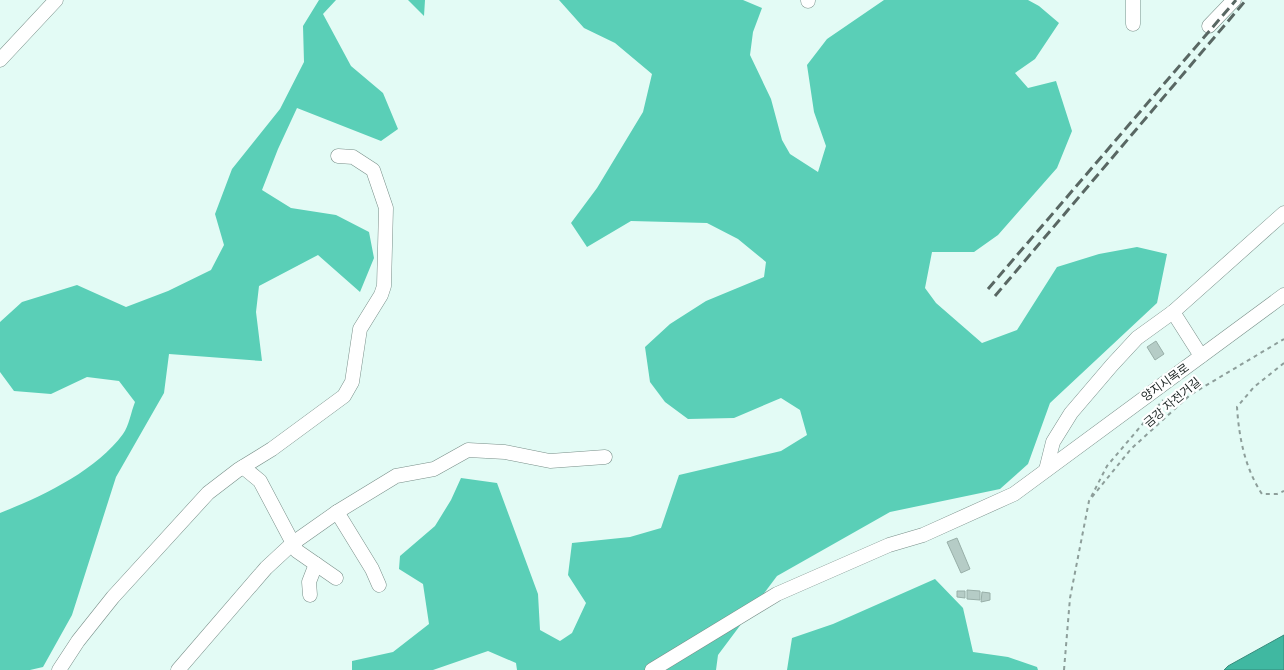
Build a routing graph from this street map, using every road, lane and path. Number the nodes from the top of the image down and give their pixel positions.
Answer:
1 (56, 0) edge
2 (1133, 0) edge
3 (1234, 0) edge
4 (1133, 24) dead end
5 (1209, 26) dead end
6 (0, 60) edge
7 (338, 156) dead end
8 (1284, 213) edge
9 (1284, 295) edge
10 (1174, 312) junction
11 (1284, 338) edge
12 (1201, 356) junction
13 (1284, 363) edge
14 (1164, 398) dead end
15 (605, 457) dead end
16 (243, 466) junction
17 (1046, 470) junction
18 (1284, 491) edge
19 (1089, 501) junction
20 (337, 512) junction
21 (293, 543) junction
22 (316, 564) junction
23 (336, 578) dead end
24 (379, 585) dead end
25 (310, 595) dead end
26 (59, 670) edge
27 (178, 670) edge
28 (652, 670) edge
29 (1064, 670) edge

1 - 6 street
2 - 4 street
3 - 5 street
7 - 16 street
8 - 10 street
9 - 12 street, 양지시목로
10 - 12 street
10 - 17 street
11 - 19 path, 금강 자전거길
12 - 17 street, 양지시목로
13 - 18 path
14 - 19 path, 금강 자전거길
15 - 20 street
16 - 21 street
16 - 26 street
17 - 28 street, 양지시목로
19 - 29 path, 금강 자전거길
20 - 21 street
20 - 24 street
21 - 22 street
21 - 27 street
22 - 23 street
22 - 25 street

